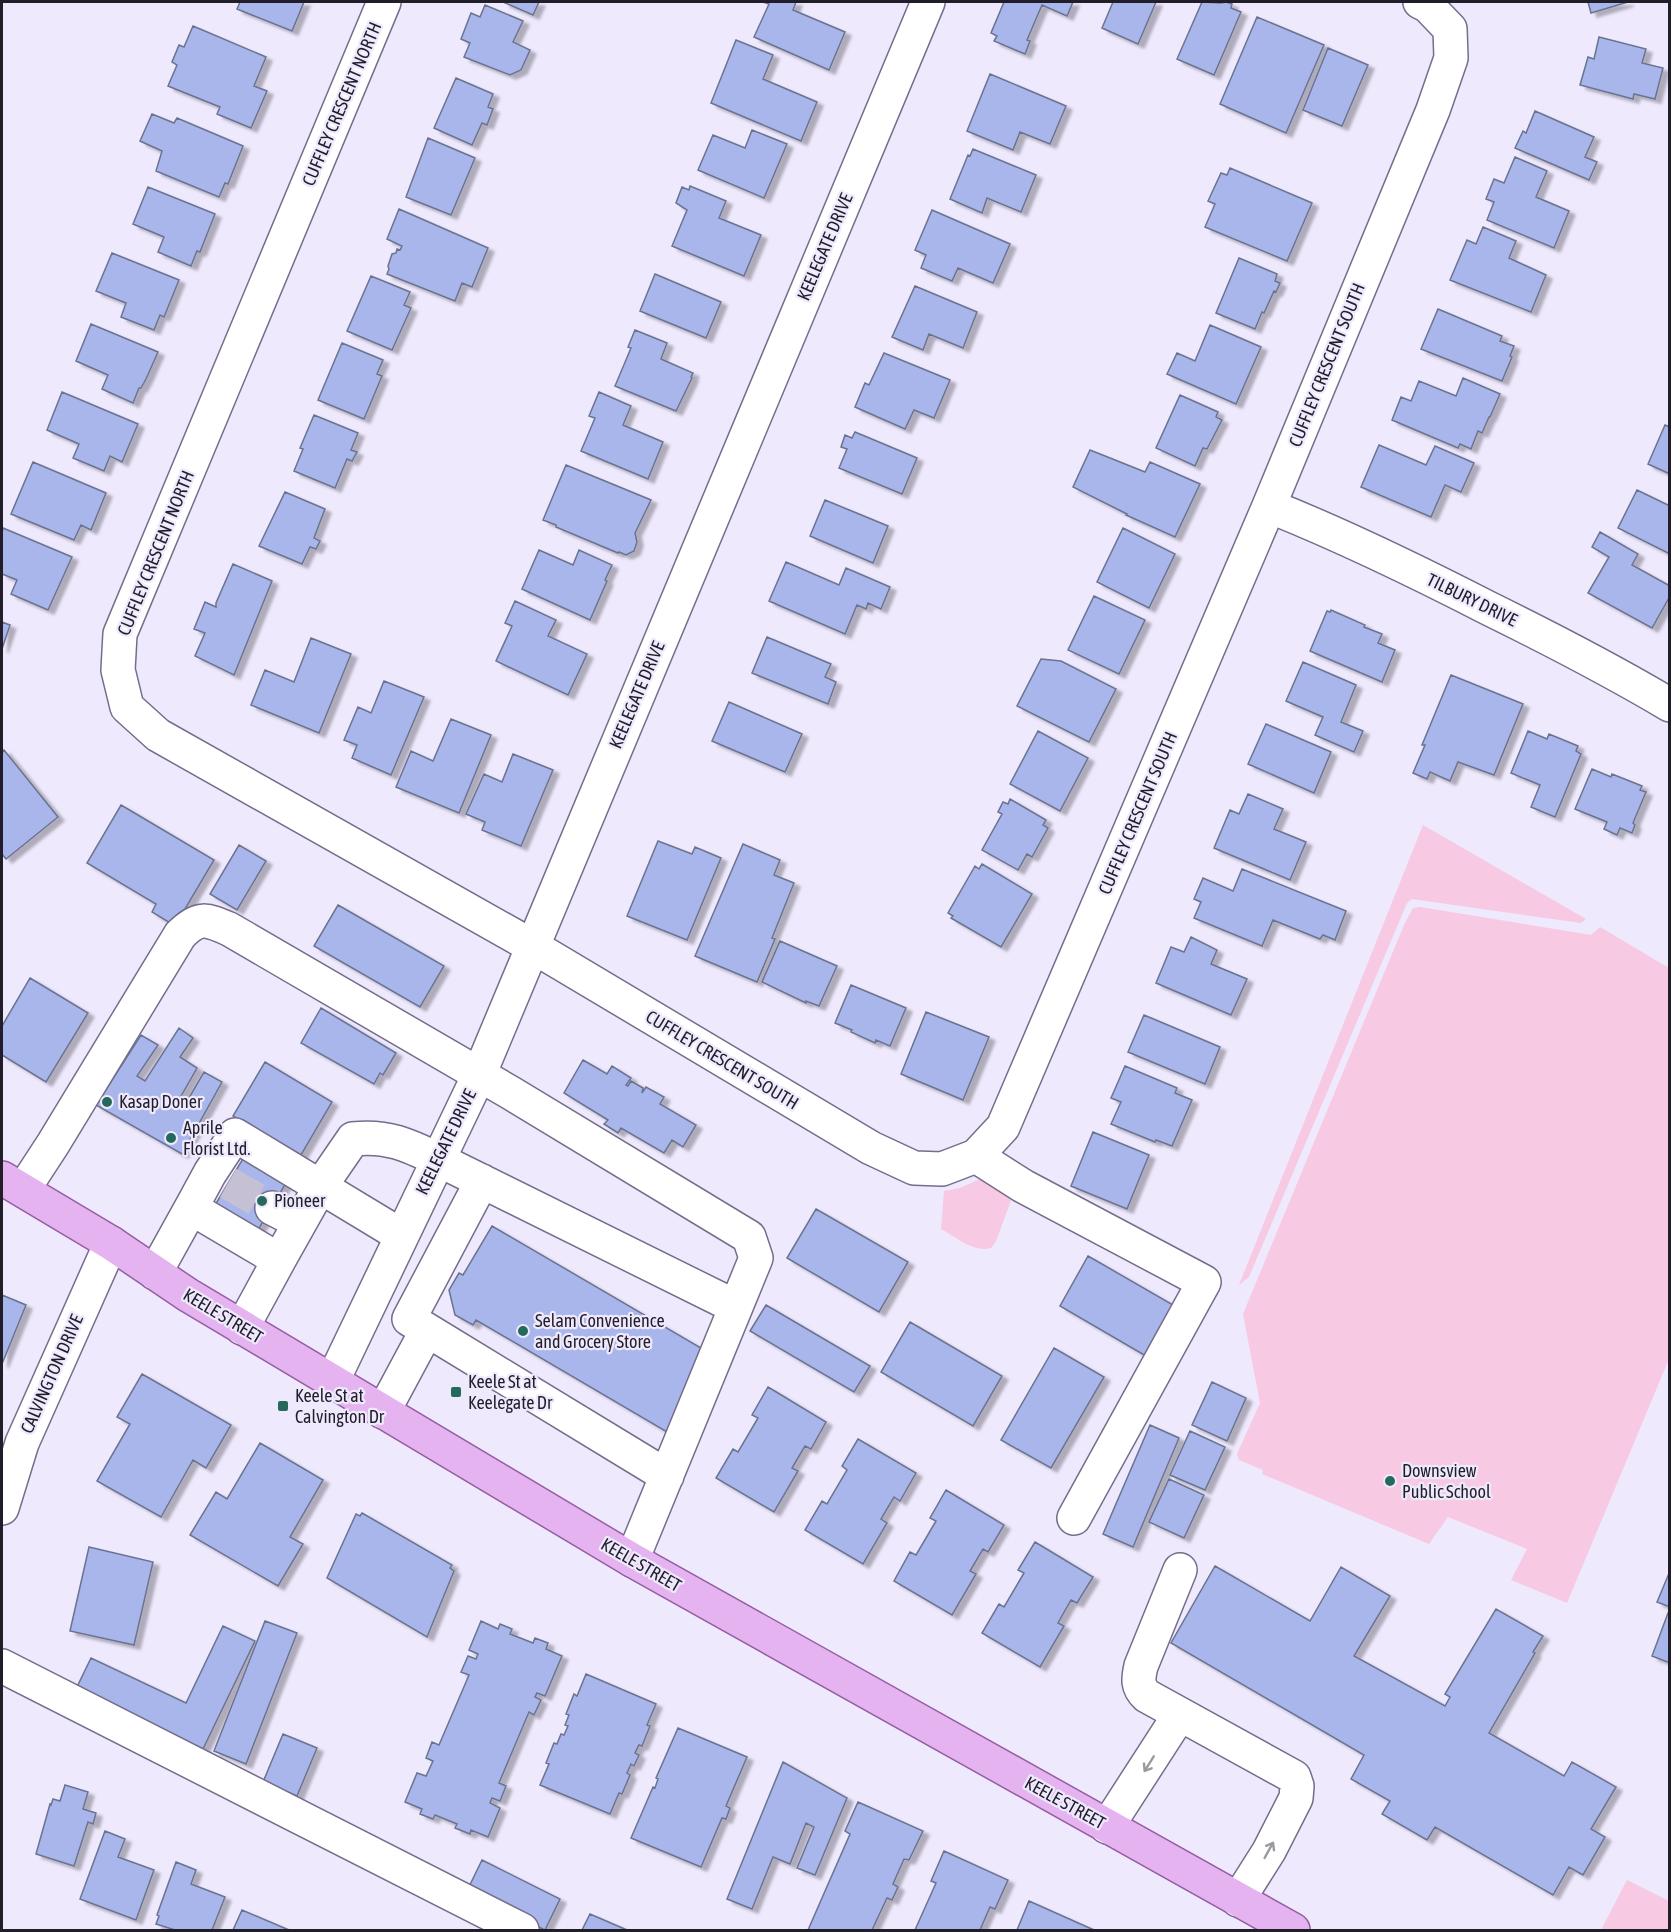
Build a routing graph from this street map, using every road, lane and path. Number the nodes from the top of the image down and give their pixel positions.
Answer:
1 (384, 2) edge
2 (927, 2) edge
3 (1420, 2) edge
4 (1269, 506) junction
5 (1670, 705) edge
6 (532, 946) junction
7 (478, 1075) junction
8 (976, 1156) junction
9 (437, 1159) junction
10 (482, 1181) junction
11 (12, 1184) edge
12 (320, 1187) junction
13 (191, 1208) junction
14 (402, 1236) junction
15 (111, 1243) junction
16 (279, 1260) junction
17 (155, 1273) junction
18 (382, 1276) junction
19 (421, 1296) junction
20 (736, 1307) junction
21 (242, 1328) junction
22 (427, 1330) junction
23 (332, 1382) junction
24 (383, 1412) junction
25 (667, 1476) junction
26 (2, 1508) edge
27 (1074, 1518) dead end
28 (632, 1560) junction
29 (1180, 1570) dead end
30 (2, 1666) edge
31 (1180, 1714) junction
32 (1107, 1827) junction
33 (1238, 1900) junction
34 (1273, 1926) edge
35 (522, 1930) edge

1 - 6 street, CUFFLEY CRESCENT NORTH
2 - 6 street, KEELEGATE DRIVE
3 - 4 street, CUFFLEY CRESCENT SOUTH
4 - 5 street, TILBURY DRIVE
4 - 8 street, CUFFLEY CRESCENT SOUTH
6 - 7 street, KEELEGATE DRIVE
6 - 8 street, CUFFLEY CRESCENT SOUTH
7 - 9 street, KEELEGATE DRIVE
7 - 11 street
7 - 20 street
8 - 27 street
9 - 10 street
9 - 12 street
9 - 14 street, KEELEGATE DRIVE
10 - 19 street
10 - 20 street
11 - 15 main road, KEELE STREET
12 - 13 street
12 - 14 street
12 - 16 street
13 - 16 street
13 - 17 street
14 - 18 street, KEELEGATE DRIVE
15 - 17 main road, KEELE STREET
15 - 26 street, CALVINGTON DRIVE
16 - 21 street
17 - 21 main road, KEELE STREET
18 - 19 street
18 - 23 street, KEELEGATE DRIVE
19 - 22 street
20 - 25 street
21 - 23 main road, KEELE STREET
22 - 24 street
22 - 25 street
23 - 24 main road, KEELE STREET
24 - 28 main road, KEELE STREET
25 - 28 street
28 - 32 main road, KEELE STREET
29 - 31 street
30 - 35 street
31 -> 32 street
33 -> 31 street
32 - 33 main road, KEELE STREET
33 - 34 main road, KEELE STREET

